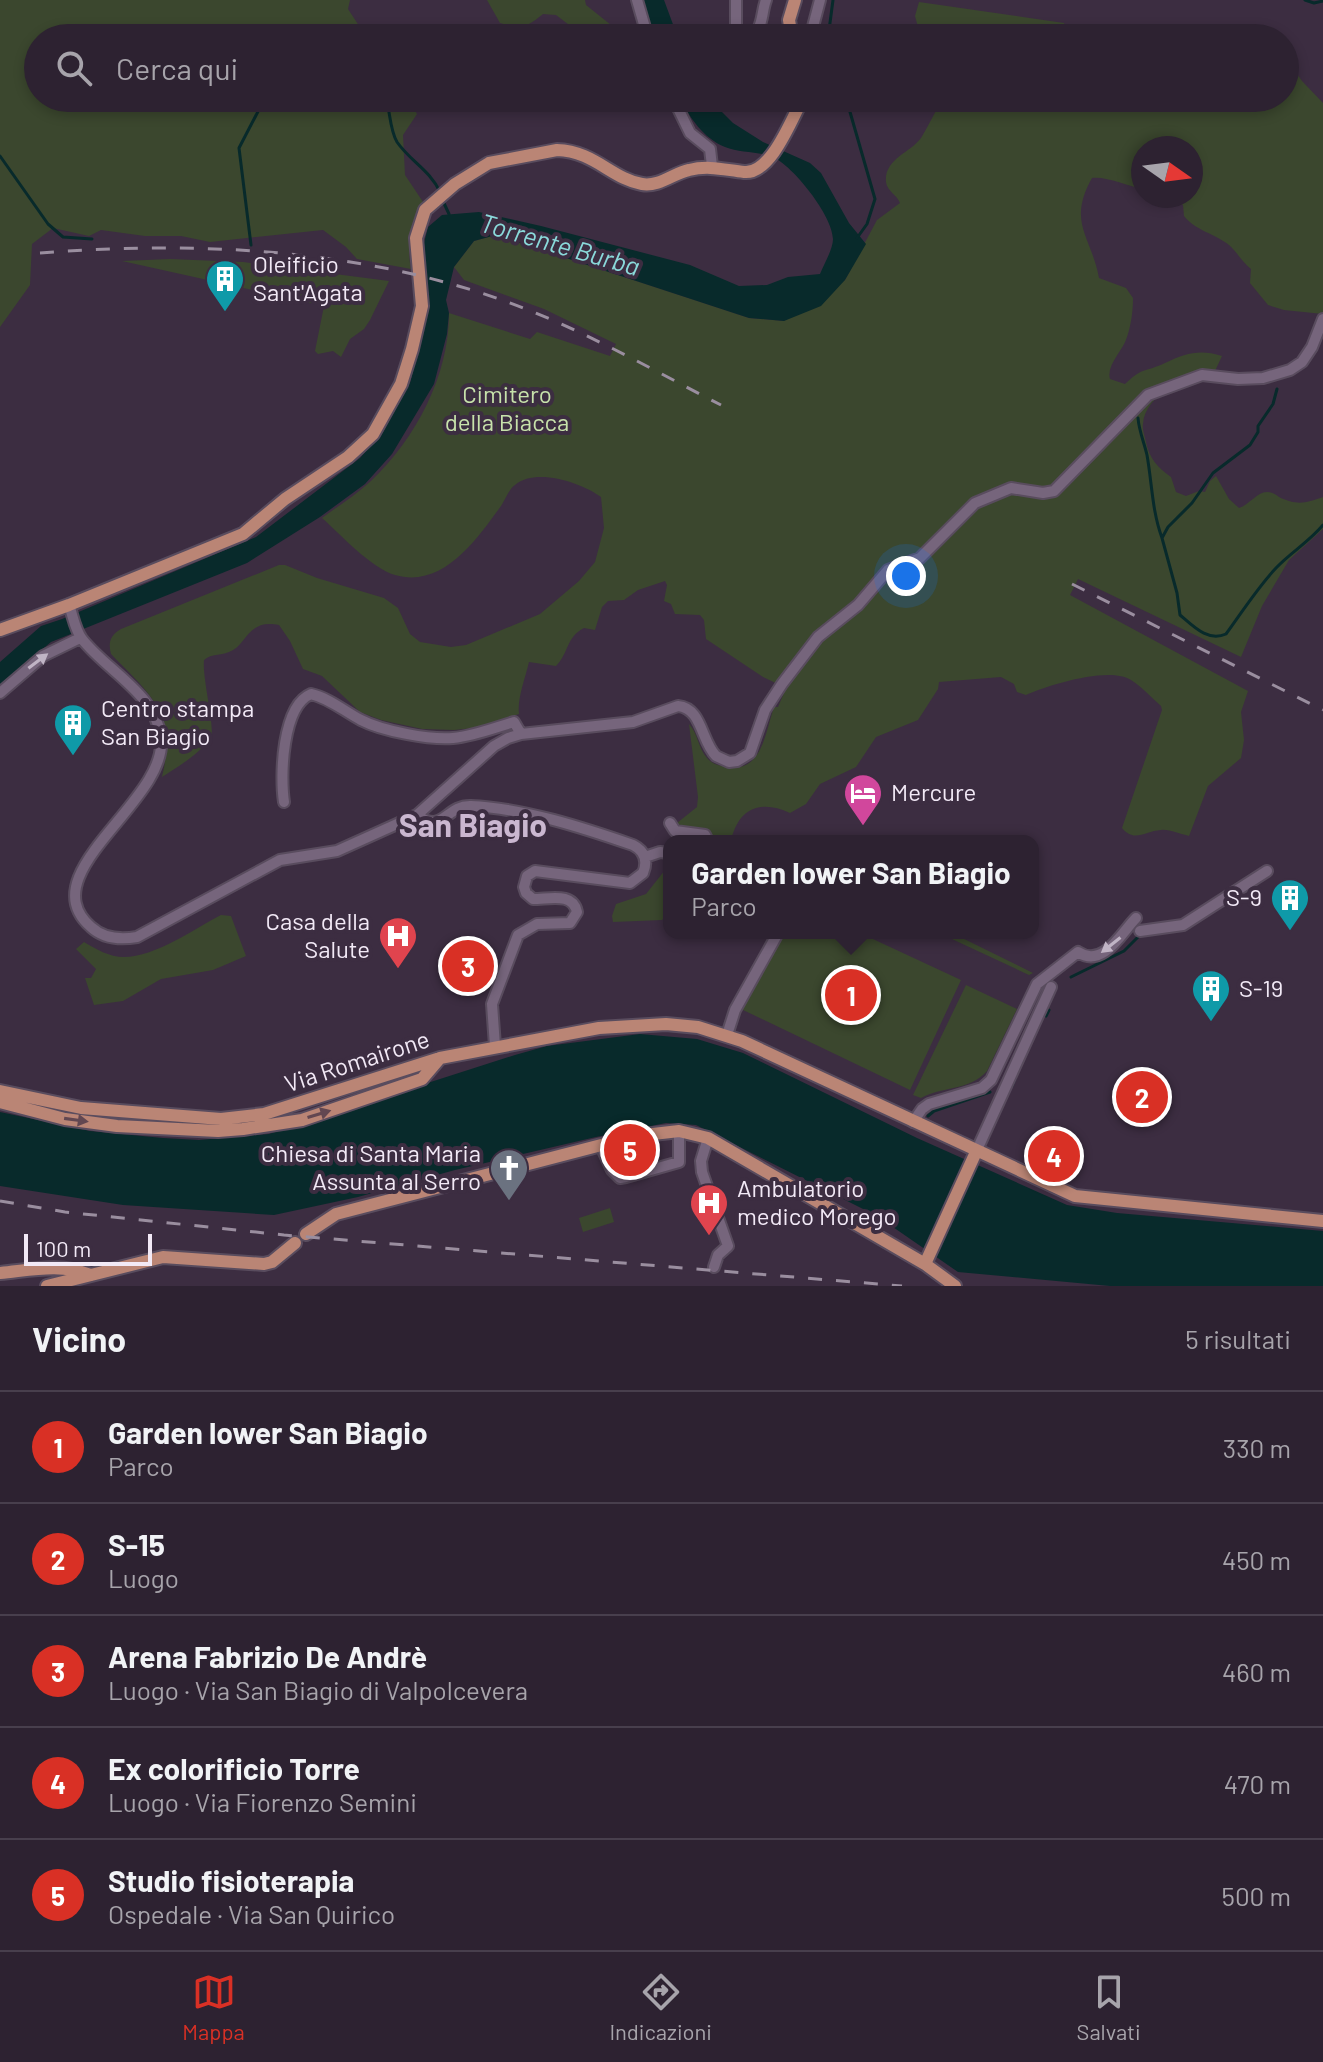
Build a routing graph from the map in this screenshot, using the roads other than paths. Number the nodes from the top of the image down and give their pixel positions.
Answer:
1 (637, 0) edge
2 (736, 0) edge
3 (766, 0) edge
4 (795, 0) edge
5 (820, 0) edge
6 (644, 24) edge
7 (736, 24) edge
8 (760, 24) edge
9 (790, 24) edge
10 (814, 24) edge
11 (680, 112) edge
12 (796, 112) edge
13 (712, 166) junction
14 (1323, 319) edge
15 (70, 608) junction
16 (2, 628) edge
17 (80, 636) junction
18 (0, 693) edge
19 (521, 734) junction
20 (284, 802) dead end
21 (417, 815) junction
22 (670, 823) dead end
23 (705, 835) edge
24 (663, 852) edge
25 (645, 857) junction
26 (1267, 871) dead end
27 (1136, 918) dead end
28 (1140, 931) dead end
29 (775, 939) edge
30 (1051, 987) dead end
31 (727, 1035) junction
32 (495, 1046) junction
33 (440, 1058) junction
34 (0, 1091) edge
35 (0, 1102) edge
36 (913, 1122) junction
37 (679, 1131) junction
38 (708, 1138) junction
39 (601, 1146) junction
40 (974, 1157) junction
41 (1323, 1221) edge
42 (306, 1234) dead end
43 (295, 1243) dead end
44 (927, 1259) junction
45 (714, 1267) dead end
46 (0, 1273) edge
47 (91, 1275) junction
48 (47, 1286) edge
49 (955, 1286) edge

1 - 6 street
2 - 7 street
3 - 8 street
4 - 9 main road
5 - 10 street
11 - 13 street
12 - 13 main road
13 - 15 main road
14 - 19 street
15 - 16 main road
15 - 17 street
18 -> 17 street
17 - 21 street
19 - 20 street
19 - 21 street
21 - 25 street
22 - 23 street
24 - 25 street
25 - 32 street
26 - 28 street
27 -> 36 street
29 - 31 street
30 - 40 street
31 - 32 main road, Via Romairone
31 - 36 main road, Via Romairone
32 - 33 main road, Via Romairone
33 - 34 main road, Via Romairone
35 -> 33 main road
36 - 40 main road, Via Romairone
37 - 38 main road
37 - 39 main road
37 - 39 street
38 - 44 main road
38 - 45 street
39 - 42 main road
40 - 41 main road, Via Romairone
40 - 44 main road
43 - 47 main road
44 - 49 main road
46 - 47 main road
47 - 48 main road

